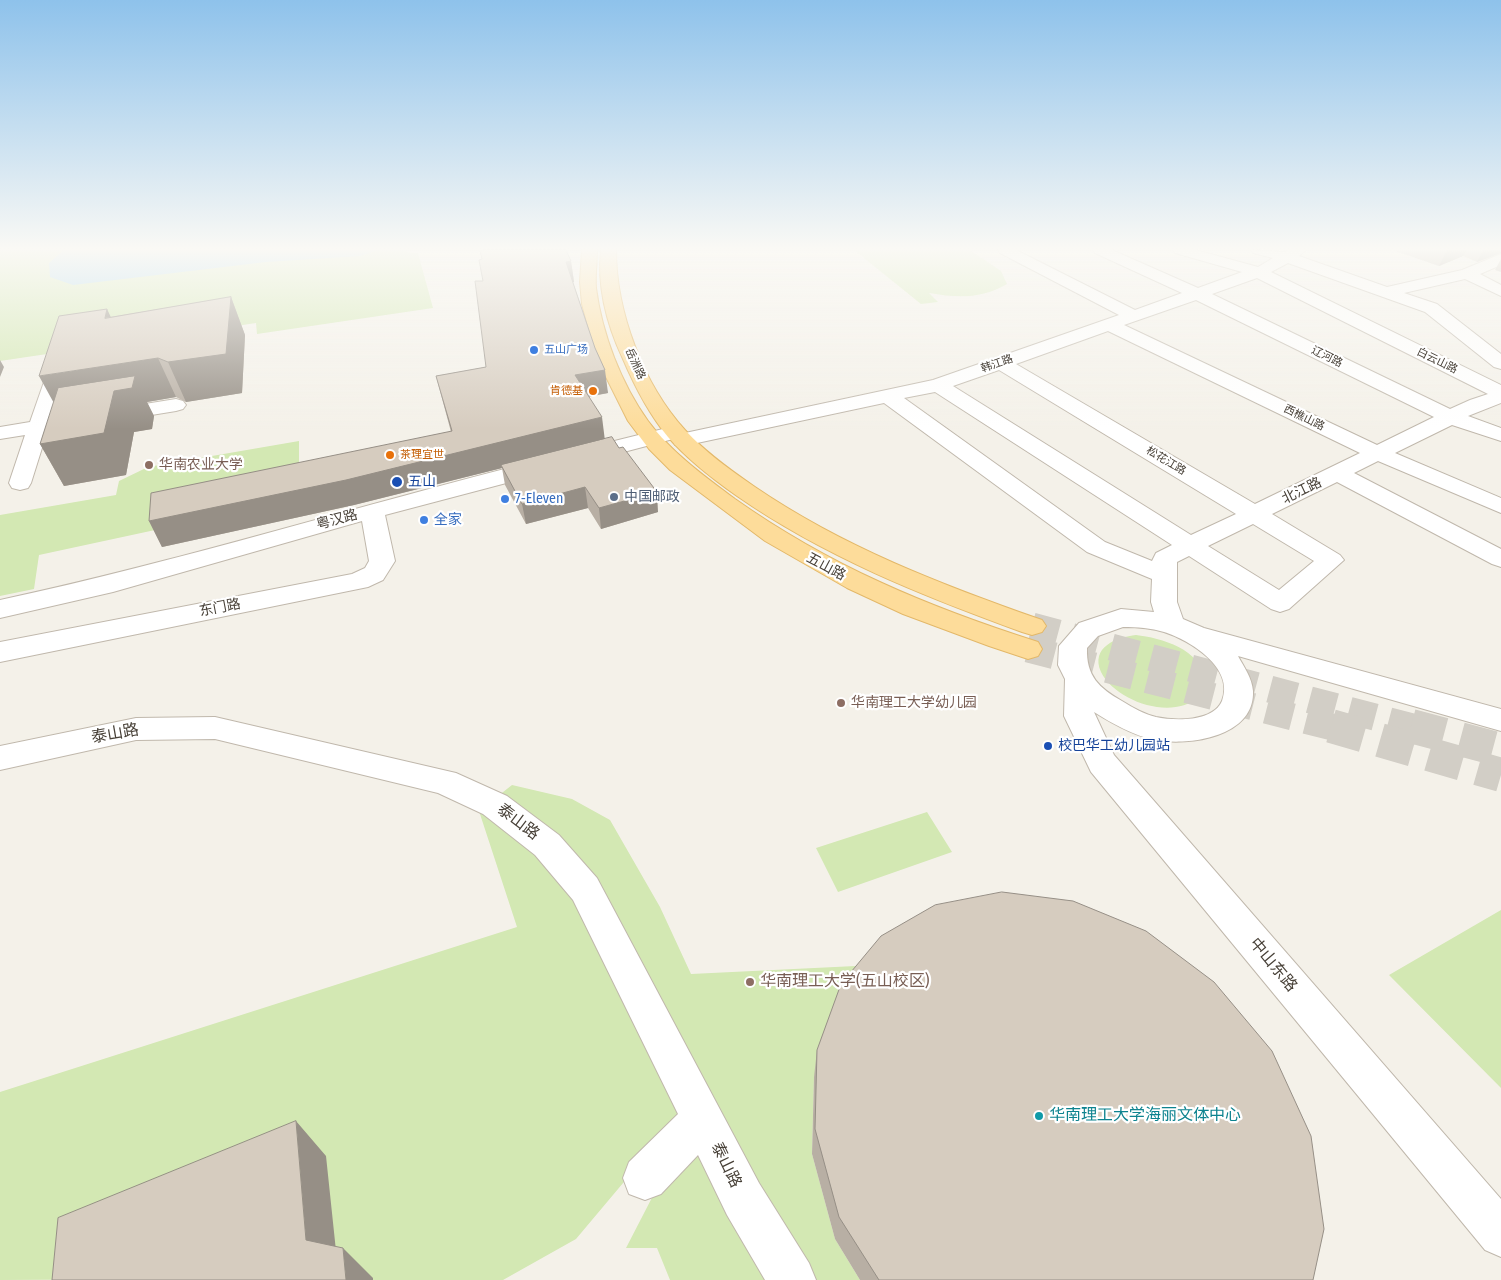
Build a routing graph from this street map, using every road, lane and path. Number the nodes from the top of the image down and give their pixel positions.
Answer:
1 (593, 310) edge
2 (613, 310) edge
3 (1122, 310) edge
4 (1152, 310) edge
5 (1230, 310) edge
6 (1334, 310) edge
7 (1433, 310) edge
8 (1134, 316) junction
9 (1109, 325) junction
10 (61, 359) edge
11 (1001, 363) junction
12 (1501, 363) edge
13 (938, 385) junction
14 (1501, 393) edge
15 (888, 396) junction
16 (1501, 397) edge
17 (176, 405) dead end
18 (1450, 417) junction
19 (38, 427) junction
20 (0, 433) edge
21 (1501, 435) edge
22 (679, 436) junction
23 (651, 438) junction
24 (1377, 453) junction
25 (1337, 473) junction
26 (20, 483) dead end
27 (1501, 506) edge
28 (372, 511) junction
29 (1254, 514) junction
30 (1190, 546) junction
31 (1501, 559) edge
32 (1165, 575) junction
33 (0, 609) edge
34 (1183, 630) junction
35 (0, 652) edge
36 (1078, 682) junction
37 (1501, 720) edge
38 (0, 758) edge
39 (703, 1119) junction
40 (645, 1178) dead end
41 (1494, 1214) edge
42 (792, 1280) edge

1 - 23 main road, 岳洲路
2 - 22 main road, 岳洲路
3 - 8 street
4 - 8 street, 韩江路
5 - 18 street, 辽河路
6 - 14 street, 白云山路
7 - 12 street
8 - 9 street, 韩江路
9 - 11 street, 韩江路
9 - 24 street, 西樵山路
10 - 19 street
11 - 13 street, 韩江路
11 - 29 street, 松花江路
13 - 15 street, 韩江路
13 - 30 street
15 - 22 street, 韩江路
15 - 32 street
16 - 18 street, 北江路
17 - 19 street
18 - 21 street, 辽河路
18 - 24 street, 北江路
19 - 20 street
19 - 26 street
22 - 23 street, 粤汉路
22 - 23 main road, 五山路
23 - 28 street, 粤汉路
24 - 25 street, 北江路
24 - 27 street, 西樵山路
25 - 29 street, 北江路
25 - 31 street
28 - 33 street, 粤汉路
28 - 35 street, 东门路
29 - 30 street, 北江路
29 - 30 street, 松花江路
30 - 32 street, 北江路
32 - 34 street, 北江路
34 - 36 street
34 - 36 street
34 - 37 street
36 - 41 street, 中山东路
38 - 39 street, 泰山路
39 - 40 street
39 - 42 street, 泰山路

